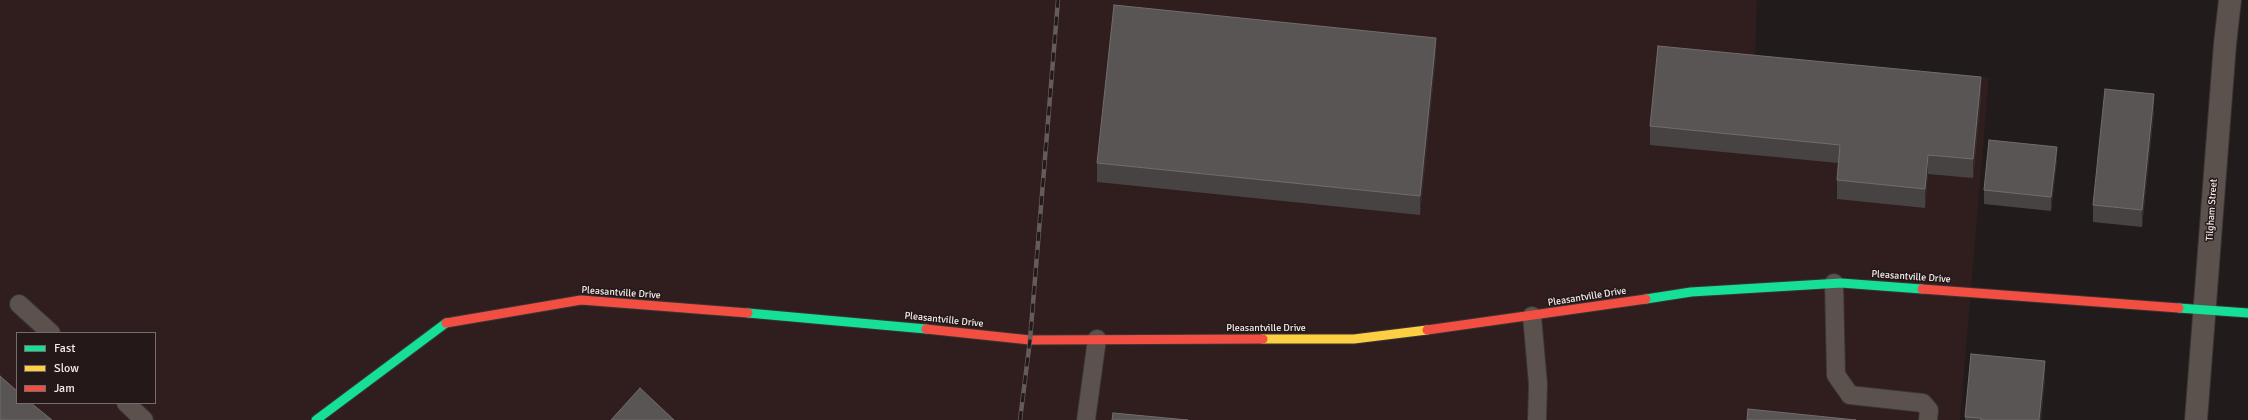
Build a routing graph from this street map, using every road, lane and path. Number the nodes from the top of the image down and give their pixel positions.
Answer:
1 (2230, 0) edge
2 (1834, 283) junction
3 (19, 304) dead end
4 (2204, 309) junction
5 (2248, 312) edge
6 (1532, 316) junction
7 (50, 332) edge
8 (1097, 340) junction
9 (127, 404) edge
10 (144, 420) edge
11 (316, 420) edge
12 (1086, 420) edge
13 (1537, 420) edge
14 (1928, 420) edge
15 (2196, 420) edge

1 - 4 street, Tilgham Street
2 - 4 street, Pleasantville Drive
2 - 6 street, Pleasantville Drive
2 - 14 lane
3 - 7 lane
4 - 5 street, Pleasantville Drive
4 - 15 street, Tilgham Street
6 - 8 street, Pleasantville Drive
6 - 13 lane
8 - 11 street, Pleasantville Drive
8 - 12 lane
9 - 10 lane

